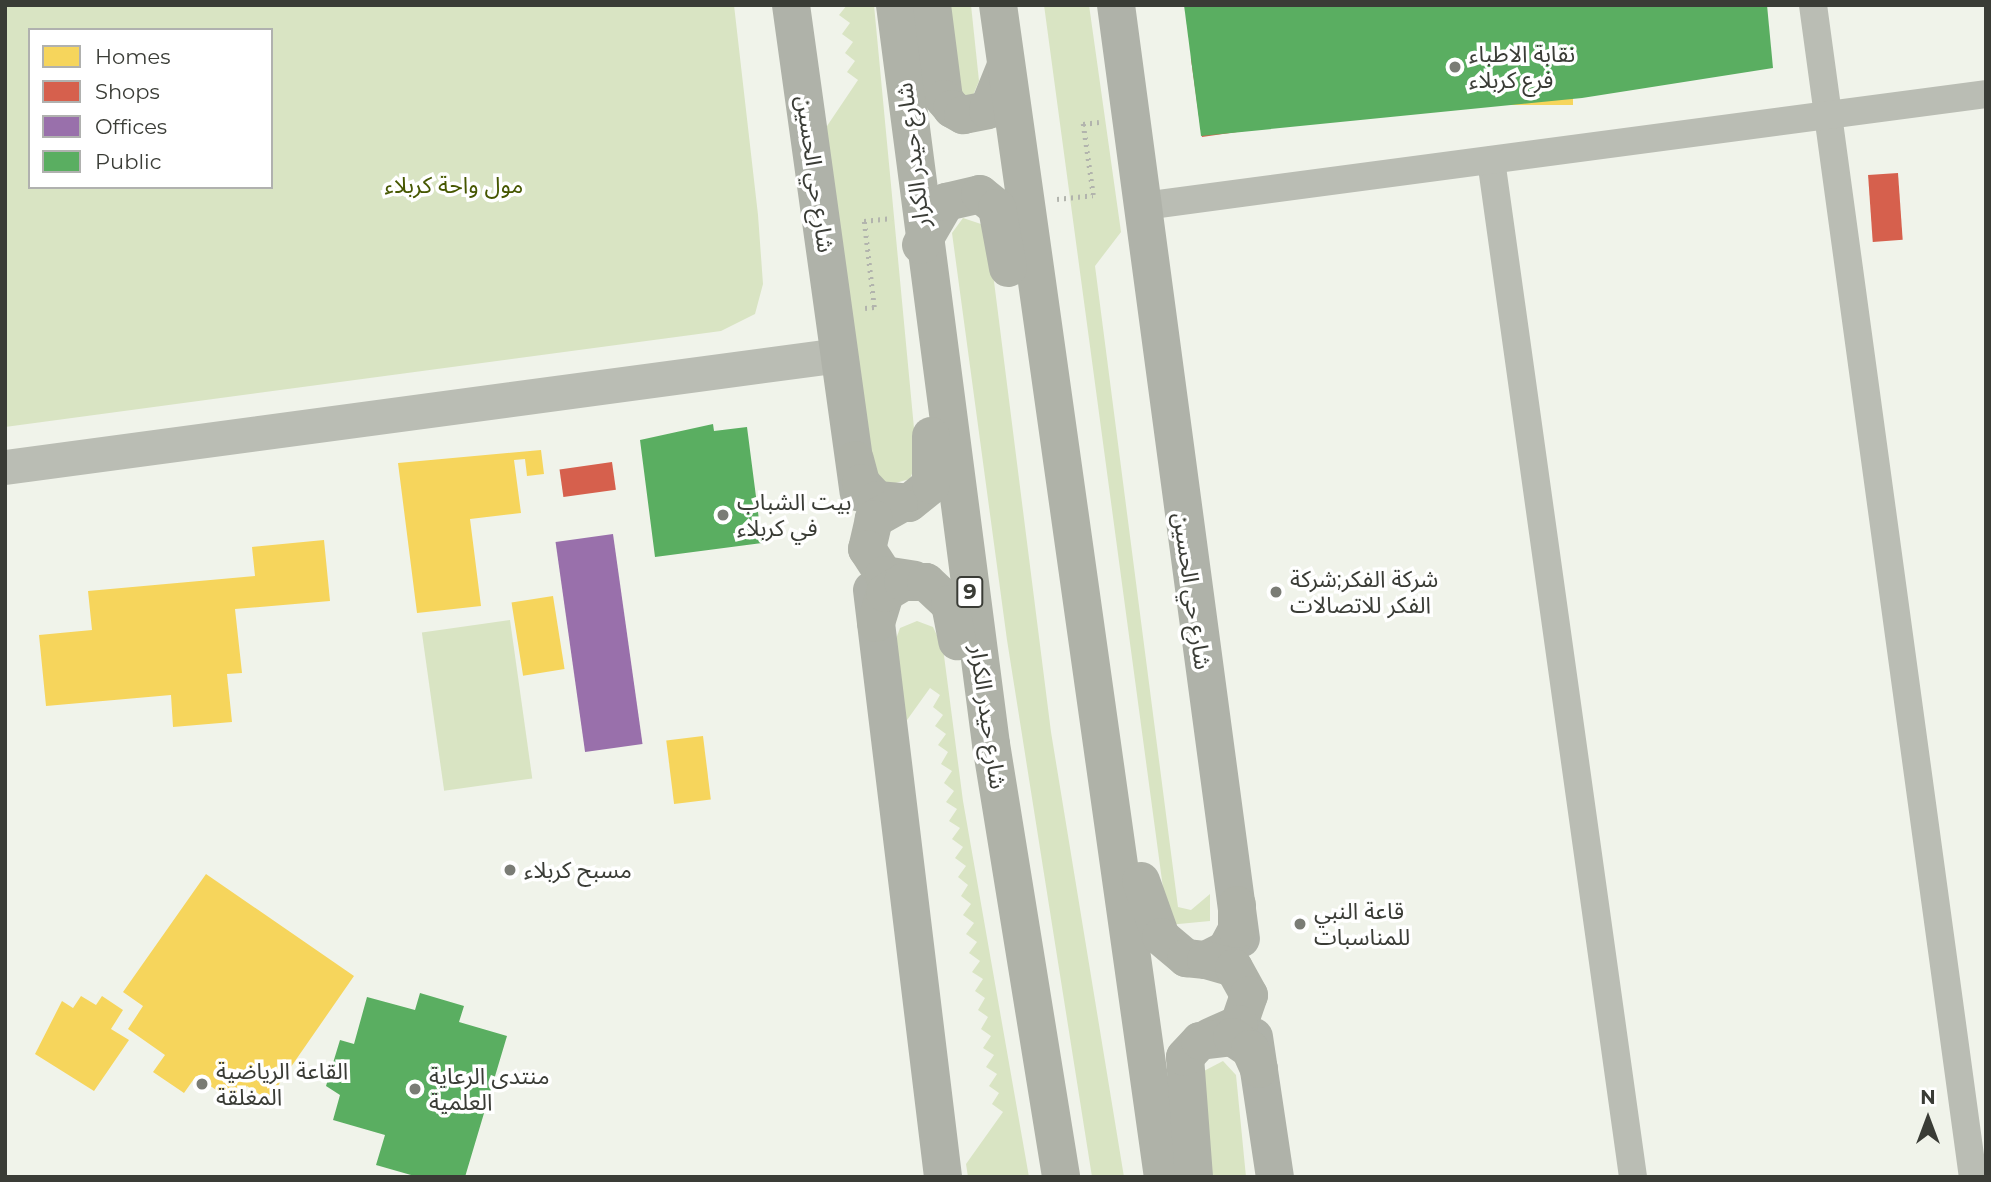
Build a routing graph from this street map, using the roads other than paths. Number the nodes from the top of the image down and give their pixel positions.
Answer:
1 (792, 5) edge
2 (895, 5) edge
3 (932, 5) edge
4 (998, 5) edge
5 (1116, 5) edge
6 (1813, 5) edge
7 (1005, 68) junction
8 (1986, 94) edge
9 (1828, 115) junction
10 (1491, 160) junction
11 (1144, 206) junction
12 (923, 238) junction
13 (839, 355) junction
14 (855, 460) junction
15 (5, 467) edge
16 (899, 505) junction
17 (867, 549) junction
18 (1076, 552) junction
19 (915, 580) junction
20 (876, 623) junction
21 (991, 744) junction
22 (1114, 808) junction
23 (1237, 905) junction
24 (1206, 960) junction
25 (1249, 995) junction
26 (1210, 1037) junction
27 (1259, 1069) junction
28 (1975, 1122) edge
29 (943, 1177) edge
30 (1061, 1177) edge
31 (1163, 1177) edge
32 (1194, 1177) edge
33 (1275, 1177) edge
34 (1633, 1177) edge
35 (1973, 1177) edge

1 - 13 main road, شارع حي الحسين
2 - 12 highway, شارع حيدر الكرار / 9
3 - 7 highway
4 - 7 highway
5 - 11 main road, شارع حي الحسين
6 - 9 street
7 - 18 highway
8 - 9 street
9 - 10 street
9 - 28 street
10 - 11 street
10 - 34 street
11 - 23 main road, شارع حي الحسين
12 - 16 highway
12 - 18 highway
12 - 21 highway, شارع حيدر الكرار / 9
13 - 14 main road, شارع حي الحسين
13 - 15 street
14 - 16 highway
14 - 17 main road, شارع حي الحسين
16 - 17 highway
17 - 19 highway
17 - 20 main road, شارع حي الحسين
18 - 22 highway
19 - 20 highway
19 - 21 highway
20 - 29 main road, شارع حي الحسين
21 - 30 highway, شارع حيدر الكرار / 9
22 - 24 highway
22 - 31 highway
23 - 24 highway
23 - 25 main road, شارع حي الحسين
24 - 25 highway
25 - 26 highway
25 - 27 main road, شارع حي الحسين
26 - 27 highway
26 - 32 highway
27 - 33 main road, شارع حي الحسين
28 - 35 street

